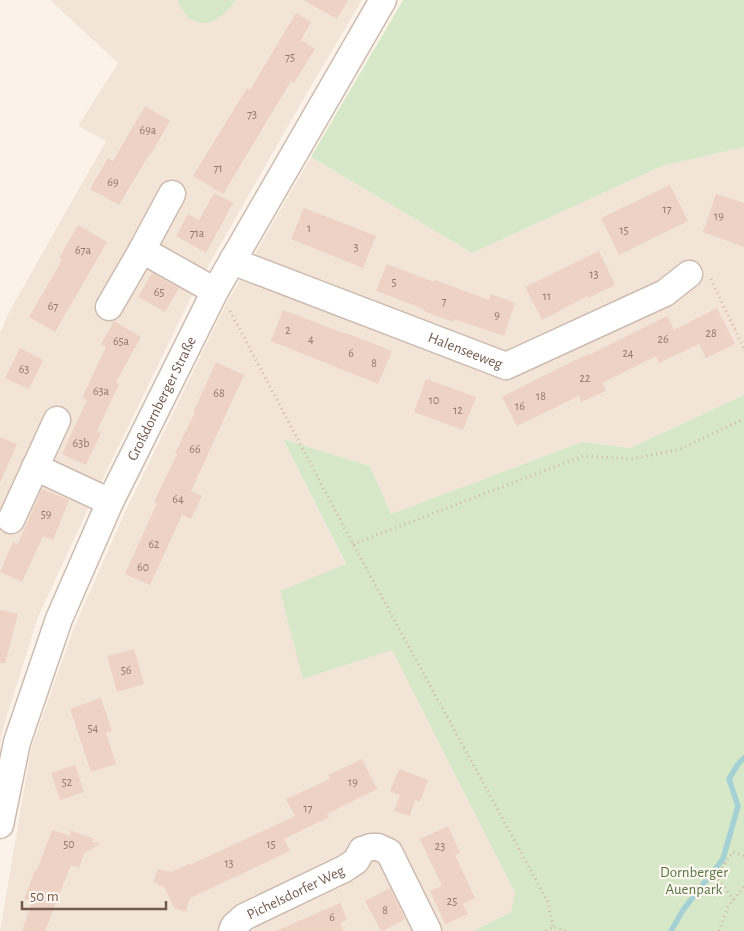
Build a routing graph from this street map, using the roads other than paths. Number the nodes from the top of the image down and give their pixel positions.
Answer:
1 (383, 0) edge
2 (172, 194) dead end
3 (142, 250) junction
4 (233, 259) junction
5 (689, 274) road end
6 (214, 291) junction
7 (109, 307) dead end
8 (57, 420) dead end
9 (35, 467) junction
10 (110, 502) junction
11 (10, 520) dead end
12 (8, 740) edge
13 (0, 825) edge
14 (232, 931) edge
15 (428, 931) edge

1 - 4 street, Großdornberger Straße
2 - 3 street
3 - 6 street
3 - 7 street
4 - 5 street, Halenseeweg
4 - 6 street, Großdornberger Straße
6 - 10 street, Großdornberger Straße
8 - 9 street
9 - 10 street
9 - 11 street
10 - 12 street, Großdornberger Straße
12 - 13 street, Großdornberger Straße
14 - 15 street, Pichelsdorfer Weg

